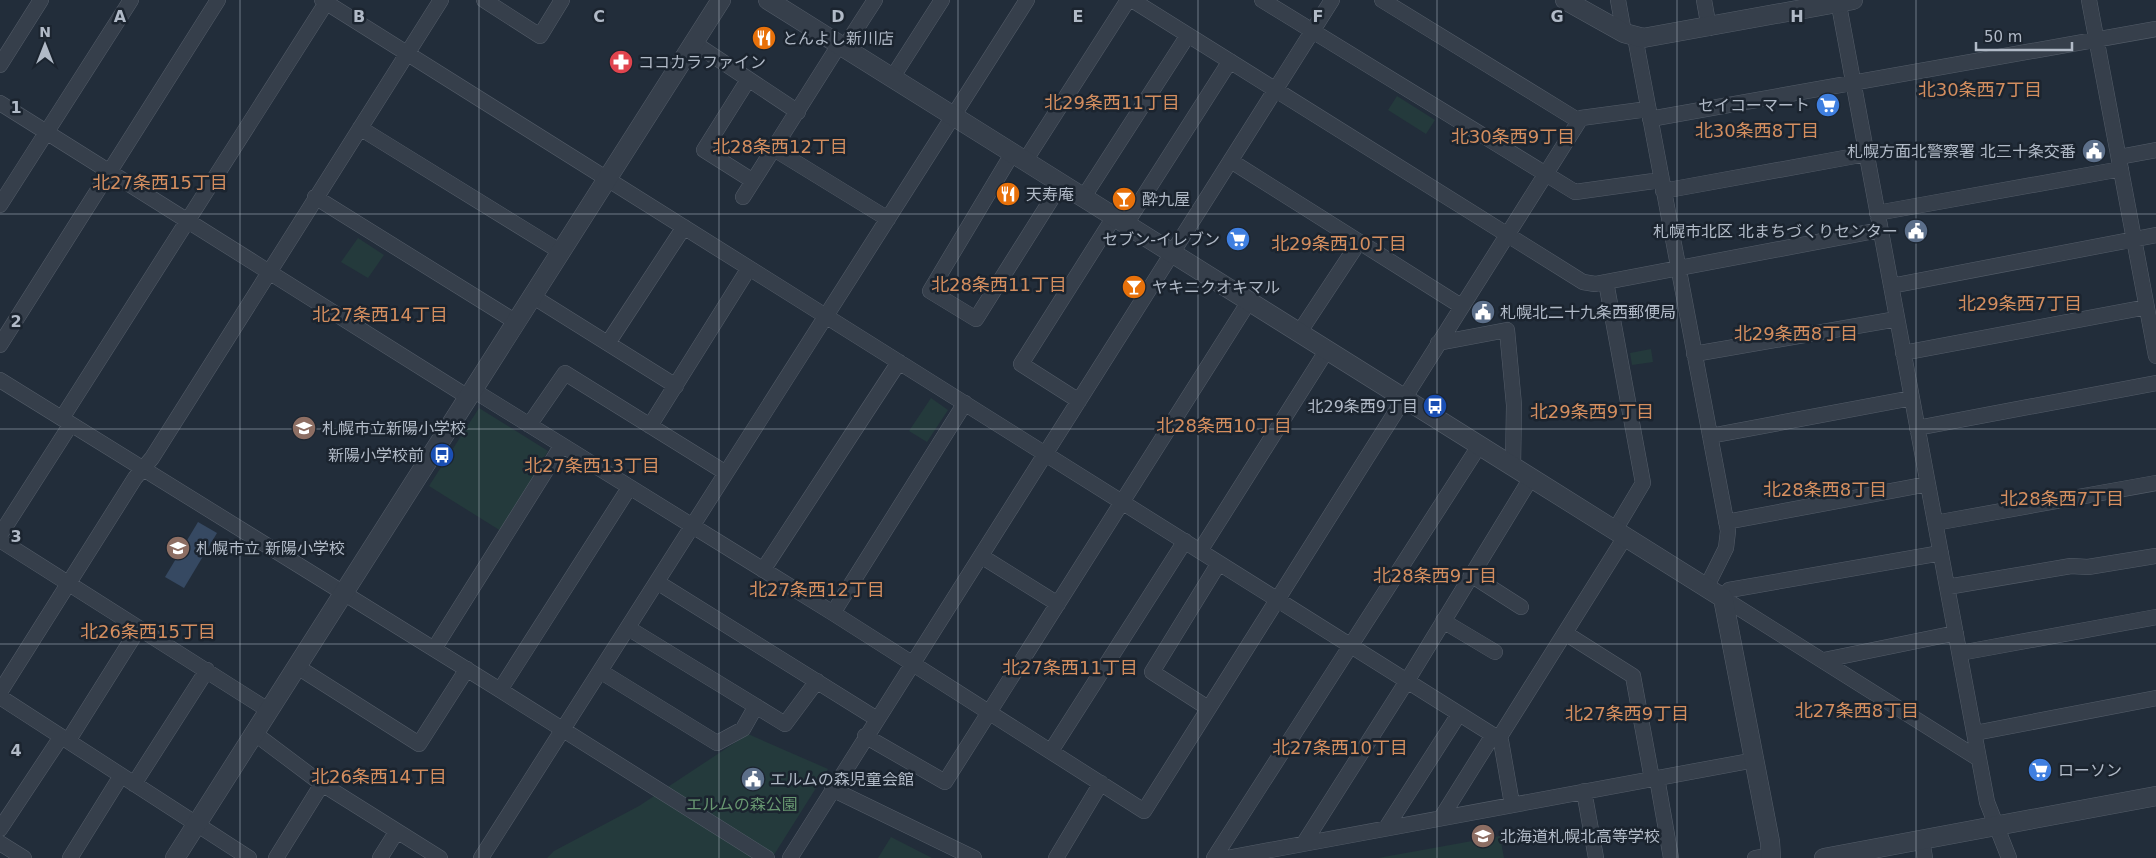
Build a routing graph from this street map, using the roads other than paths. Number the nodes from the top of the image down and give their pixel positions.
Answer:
1 (41, 0) edge
2 (130, 0) edge
3 (218, 0) edge
4 (441, 0) edge
5 (484, 0) edge
6 (562, 0) edge
7 (721, 0) edge
8 (768, 0) edge
9 (875, 0) edge
10 (942, 0) edge
11 (1027, 0) edge
12 (1128, 0) edge
13 (1132, 0) edge
14 (1262, 0) edge
15 (1332, 0) edge
16 (1382, 0) edge
17 (1565, 0) edge
18 (1618, 0) edge
19 (1704, 0) edge
20 (2089, 0) edge
21 (324, 1) edge
22 (1843, 1) edge
23 (1709, 28) junction
24 (2156, 29) edge
25 (1313, 32) junction
26 (1188, 34) junction
27 (1629, 35) junction
28 (2097, 40) junction
29 (694, 44) junction
30 (842, 46) junction
31 (407, 53) junction
32 (1230, 61) junction
33 (0, 65) edge
34 (892, 78) junction
35 (748, 80) junction
36 (1853, 83) junction
37 (1276, 90) junction
38 (0, 103) edge
39 (798, 112) junction
40 (1649, 114) junction
41 (954, 117) junction
42 (1579, 120) junction
43 (360, 128) junction
44 (47, 132) junction
45 (774, 150) junction
46 (2156, 150) edge
47 (1866, 154) junction
48 (1019, 157) junction
49 (1231, 161) junction
50 (2120, 163) junction
51 (110, 171) junction
52 (1544, 174) junction
53 (607, 179) junction
54 (753, 181) junction
55 (1061, 184) junction
56 (1662, 186) junction
57 (315, 197) junction
58 (743, 197) dead end
59 (1083, 198) junction
60 (0, 205) edge
61 (1877, 213) junction
62 (188, 220) junction
63 (888, 220) junction
64 (1120, 221) junction
65 (684, 227) junction
66 (1880, 230) junction
67 (1506, 234) junction
68 (2156, 235) edge
69 (2134, 239) junction
70 (1359, 242) junction
71 (561, 252) junction
72 (1173, 254) junction
73 (749, 268) junction
74 (1678, 268) junction
75 (270, 271) junction
76 (1606, 282) junction
77 (1891, 286) junction
78 (532, 296) junction
79 (1248, 303) junction
80 (2150, 305) edge
81 (1461, 306) junction
82 (826, 316) junction
83 (1897, 319) junction
84 (516, 322) junction
85 (1299, 333) junction
86 (608, 343) junction
87 (1438, 343) junction
88 (0, 345) edge
89 (1327, 350) junction
90 (1903, 353) junction
91 (1694, 354) junction
92 (2156, 356) edge
93 (899, 362) junction
94 (0, 381) edge
95 (2156, 383) edge
96 (676, 386) junction
97 (470, 393) junction
98 (1403, 398) junction
99 (1912, 398) junction
100 (1079, 402) junction
101 (965, 403) junction
102 (66, 421) junction
103 (529, 425) junction
104 (650, 426) junction
105 (1917, 428) junction
106 (1710, 436) junction
107 (562, 445) junction
108 (1479, 446) junction
109 (1045, 454) junction
110 (1512, 467) junction
111 (143, 468) junction
112 (726, 473) junction
113 (1531, 478) junction
114 (2156, 483) edge
115 (1928, 484) junction
116 (629, 488) junction
117 (1123, 503) junction
118 (1726, 522) junction
119 (1935, 523) junction
120 (692, 528) junction
121 (1620, 534) junction
122 (0, 535) edge
123 (0, 540) edge
124 (1185, 542) junction
125 (1200, 551) junction
126 (1941, 552) junction
127 (980, 556) junction
128 (2156, 556) edge
129 (1219, 563) junction
130 (763, 570) junction
131 (1471, 575) junction
132 (657, 582) junction
133 (68, 584) junction
134 (1947, 587) junction
135 (1706, 588) junction
136 (343, 592) junction
137 (1723, 598) junction
138 (1277, 599) junction
139 (1058, 604) junction
140 (1521, 607) dead end
141 (833, 613) junction
142 (2156, 617) edge
143 (1443, 621) junction
144 (139, 628) junction
145 (628, 628) junction
146 (1565, 633) junction
147 (1956, 633) junction
148 (1351, 646) junction
149 (434, 648) junction
150 (1495, 652) dead end
151 (1960, 653) junction
152 (1824, 660) junction
153 (912, 664) junction
154 (296, 666) junction
155 (467, 669) junction
156 (207, 670) junction
157 (600, 671) junction
158 (817, 681) junction
159 (1407, 681) junction
160 (500, 690) junction
161 (0, 692) edge
162 (0, 697) edge
163 (2156, 698) edge
164 (756, 706) junction
165 (1208, 708) junction
166 (268, 710) junction
167 (988, 712) junction
168 (1459, 714) junction
169 (877, 719) junction
170 (563, 729) junction
171 (1974, 733) junction
172 (254, 734) junction
173 (865, 736) junction
174 (1496, 737) junction
175 (64, 739) junction
176 (1050, 751) junction
177 (1979, 759) junction
178 (1755, 760) junction
179 (121, 776) junction
180 (1655, 778) junction
181 (1101, 783) junction
182 (134, 784) junction
183 (322, 784) junction
184 (832, 789) junction
185 (1584, 791) junction
186 (2156, 796) edge
187 (1512, 804) junction
188 (1441, 818) junction
189 (196, 824) junction
190 (1998, 826) junction
191 (1386, 828) junction
192 (0, 829) edge
193 (397, 831) junction
194 (0, 842) edge
195 (1304, 843) junction
196 (1924, 849) edge
197 (1851, 856) edge
198 (176, 857) edge
199 (1766, 857) edge
200 (24, 858) edge
201 (70, 858) edge
202 (249, 858) edge
203 (276, 858) edge
204 (380, 858) edge
205 (440, 858) edge
206 (481, 858) edge
207 (768, 858) edge
208 (790, 858) edge
209 (974, 858) edge
210 (1056, 858) edge
211 (1214, 858) edge
212 (1226, 858) edge
213 (1596, 858) edge
214 (1671, 858) edge
215 (1824, 858) edge
216 (2009, 858) edge

1 - 33 street
2 - 44 street
3 - 51 street
4 - 31 street
5 - 6 street
7 - 29 street
8 - 30 street
9 - 30 street
10 - 34 street
11 - 41 street
12 - 48 street
13 - 26 street
14 - 25 street
15 - 25 street
16 - 42 street
17 - 27 street
18 - 27 street
19 - 23 street
20 - 28 street
21 - 31 street
21 - 62 street
22 - 23 street
22 - 36 street
23 - 27 street
24 - 28 street
25 - 37 street
25 - 52 street
26 - 32 street
26 - 59 street
27 - 40 street
28 - 36 street
28 - 50 street
29 - 35 street
29 - 53 street
30 - 34 street
30 - 39 street
31 - 43 street
31 - 53 street
32 - 37 street
32 - 64 street
34 - 41 street
35 - 39 street
35 - 54 street
36 - 40 street
36 - 47 street
37 - 49 street
37 - 67 street
38 - 44 street
39 - 45 street
40 - 42 street
40 - 56 street
41 - 48 street
41 - 63 street
42 - 52 street
43 - 57 street
43 - 71 street
44 - 51 street
44 - 60 street
45 - 54 street
45 - 63 street
46 - 50 street
47 - 56 street
47 - 61 street
48 - 55 street
48 - 55 street
49 - 70 street
49 - 72 street
50 - 61 street
50 - 69 street
51 - 62 street
51 - 88 street
52 - 56 street
52 - 67 street
53 - 65 street
53 - 71 street
54 - 58 street
55 - 59 street
56 - 74 street
57 - 75 street
57 - 84 street
59 - 64 street
61 - 66 street
62 - 75 street
62 - 102 street
63 - 82 street
64 - 72 street
64 - 100 street
65 - 73 street
65 - 86 street
66 - 74 street
66 - 77 street
67 - 76 street
67 - 81 street
68 - 69 street
69 - 77 street
69 - 80 street
70 - 81 street
70 - 85 street
71 - 78 street
72 - 79 street
72 - 100 street
73 - 82 street
73 - 96 street
74 - 76 street
74 - 91 street
75 - 97 street
75 - 111 street
76 - 121 street
77 - 83 street
78 - 84 street
78 - 86 street
79 - 85 street
79 - 117 street
80 - 90 street
80 - 92 street
81 - 87 street
82 - 93 street
82 - 112 street
83 - 90 street
83 - 91 street
84 - 97 street
85 - 89 street
86 - 96 street
87 - 98 street
87 - 110 street
89 - 98 street
89 - 125 street
90 - 99 street
91 - 106 street
93 - 101 street
93 - 130 street
94 - 102 street
95 - 105 street
96 - 104 street
97 - 103 street
97 - 136 street
98 - 108 street
98 - 138 street
99 - 105 street
99 - 106 street
100 - 109 street
101 - 109 street
101 - 141 street
102 - 111 street
102 - 122 street
103 - 104 street
103 - 107 street
104 - 112 street
105 - 115 street
106 - 118 street
107 - 116 street
107 - 149 street
108 - 110 street
108 - 148 street
109 - 117 street
109 - 127 street
110 - 113 street
111 - 133 street
111 - 136 street
112 - 120 street
113 - 121 street
113 - 131 street
114 - 119 street
115 - 118 street
115 - 119 street
116 - 120 street
116 - 160 street
117 - 124 street
117 - 139 street
118 - 135 street
119 - 126 street
120 - 130 street
120 - 132 street
121 - 135 street
121 - 146 street
123 - 133 street
124 - 125 street
124 - 176 street
125 - 129 street
126 - 134 street
126 - 137 street
127 - 139 street
127 - 153 street
128 - 134 street
129 - 138 street
129 - 165 street
130 - 141 street
131 - 140 street
131 - 143 street
132 - 145 street
132 - 158 street
133 - 144 street
133 - 161 street
134 - 147 street
135 - 137 street
136 - 149 street
136 - 154 street
137 - 152 street
137 - 178 street
138 - 148 street
138 - 165 street
139 - 167 street
141 - 153 street
142 - 151 street
143 - 150 street
143 - 159 street
144 - 156 street
144 - 175 street
145 - 157 street
145 - 164 street
146 - 174 street
146 - 180 street
147 - 151 street
147 - 152 street
148 - 159 street
148 - 211 street
149 - 155 street
151 - 171 street
152 - 177 street
153 - 167 street
153 - 169 street
154 - 155 street
154 - 166 street
155 - 160 street
156 - 166 street
156 - 182 street
157 - 164 street
157 - 170 street
158 - 164 street
158 - 169 street
159 - 168 street
159 - 195 street
160 - 170 street
162 - 175 street
163 - 171 street
165 - 181 street
166 - 172 street
167 - 173 street
167 - 176 street
168 - 174 street
168 - 191 street
169 - 173 street
170 - 206 street
170 - 207 street
171 - 177 street
172 - 183 street
172 - 189 street
173 - 184 street
174 - 187 street
174 - 188 street
175 - 179 street
175 - 192 street
176 - 181 street
177 - 190 street
178 - 180 street
178 - 199 street
179 - 182 street
179 - 201 street
180 - 185 street
180 - 214 street
181 - 210 street
182 - 189 street
183 - 193 street
183 - 203 street
184 - 208 street
184 - 209 street
185 - 187 street
185 - 213 street
186 - 190 street
187 - 188 street
188 - 191 street
189 - 198 street
189 - 202 street
190 - 196 street
190 - 216 street
191 - 195 street
193 - 204 street
193 - 205 street
194 - 200 street
195 - 212 street
196 - 197 street
197 - 215 street

